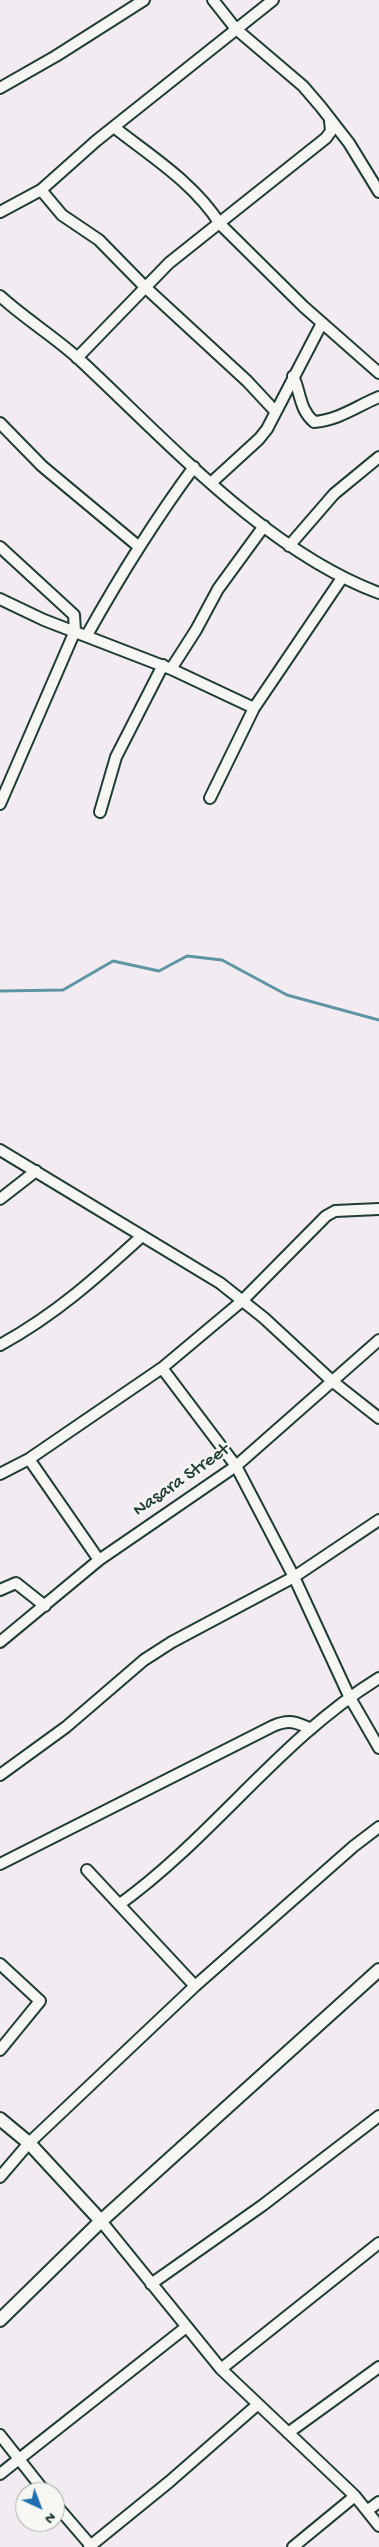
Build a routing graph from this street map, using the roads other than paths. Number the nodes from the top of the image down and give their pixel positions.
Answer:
1 (144, 0) edge
2 (214, 0) edge
3 (273, 0) edge
4 (236, 29) junction
5 (0, 88) edge
6 (330, 121) junction
7 (115, 128) junction
8 (41, 190) junction
9 (379, 192) edge
10 (0, 212) edge
11 (220, 224) junction
12 (145, 287) junction
13 (0, 296) edge
14 (322, 323) junction
15 (78, 358) junction
16 (379, 372) edge
17 (294, 376) junction
18 (379, 397) edge
19 (275, 411) junction
20 (0, 423) edge
21 (379, 458) edge
22 (194, 467) junction
23 (212, 482) junction
24 (264, 526) junction
25 (138, 546) junction
26 (289, 546) junction
27 (0, 547) edge
28 (342, 578) junction
29 (378, 591) edge
30 (0, 599) edge
31 (75, 631) junction
32 (87, 635) junction
33 (167, 667) junction
34 (254, 708) junction
35 (210, 798) dead end
36 (0, 804) edge
37 (100, 812) dead end
38 (0, 1150) edge
39 (36, 1171) junction
40 (0, 1199) edge
41 (379, 1209) edge
42 (142, 1236) junction
43 (242, 1301) junction
44 (379, 1340) edge
45 (0, 1345) edge
46 (162, 1368) junction
47 (332, 1382) junction
48 (379, 1418) edge
49 (29, 1459) junction
50 (236, 1466) junction
51 (0, 1474) edge
52 (379, 1520) edge
53 (99, 1560) junction
54 (294, 1578) junction
55 (0, 1590) edge
56 (45, 1606) junction
57 (0, 1642) edge
58 (379, 1678) edge
59 (349, 1696) junction
60 (311, 1729) junction
61 (379, 1748) edge
62 (0, 1775) edge
63 (379, 1827) edge
64 (0, 1864) edge
65 (87, 1870) dead end
66 (120, 1904) junction
67 (1, 1967) edge
68 (379, 1970) edge
69 (195, 1986) junction
70 (0, 2050) edge
71 (379, 2116) edge
72 (0, 2119) edge
73 (30, 2143) junction
74 (0, 2177) edge
75 (101, 2221) junction
76 (379, 2243) edge
77 (151, 2284) junction
78 (0, 2320) edge
79 (185, 2328) junction
80 (379, 2368) edge
81 (222, 2370) junction
82 (257, 2405) junction
83 (288, 2433) junction
84 (0, 2435) edge
85 (18, 2460) junction
86 (0, 2474) edge
87 (37, 2482) edge
88 (355, 2496) junction
89 (379, 2502) edge
90 (368, 2510) junction
91 (65, 2516) edge
92 (379, 2526) edge
93 (90, 2546) edge
94 (293, 2547) edge

1 - 5 street
2 - 4 street
3 - 4 street
4 - 6 street
4 - 7 street
6 - 9 street
6 - 11 street
7 - 8 street
7 - 11 street
8 - 10 street
8 - 12 street
11 - 12 street
11 - 14 street
12 - 15 street
12 - 19 street
13 - 15 street
14 - 16 street
14 - 17 street
15 - 22 street
17 - 18 street
17 - 19 street
19 - 23 street
20 - 25 street
21 - 26 street
22 - 23 street
22 - 25 street
23 - 24 street
24 - 26 street
24 - 33 street
25 - 32 street
26 - 28 street
27 - 31 street
28 - 29 street
28 - 34 street
30 - 31 street
31 - 32 street
31 - 36 street
32 - 33 street
33 - 34 street
33 - 37 street
34 - 35 street
38 - 39 street
39 - 40 street
39 - 42 street
41 - 43 street
42 - 43 street
42 - 45 street
43 - 46 street
43 - 47 street
44 - 47 street, Nasara Street
46 - 49 street
46 - 50 street
47 - 48 street
47 - 50 street, Nasara Street
49 - 51 street
49 - 53 street
50 - 53 street, Nasara Street
50 - 54 street
52 - 54 street
53 - 56 street, Nasara Street
54 - 59 street
54 - 62 street
55 - 56 street
56 - 57 street, Nasara Street
58 - 59 street
59 - 60 street
59 - 61 street
60 - 64 street
60 - 66 street
63 - 69 street
65 - 66 street
66 - 69 street
67 - 70 street
68 - 75 street
69 - 73 street
71 - 77 street
72 - 73 street
73 - 74 street
73 - 75 street
75 - 77 street
75 - 78 street
76 - 81 street
77 - 79 street
79 - 81 street
79 - 85 street
80 - 83 street
81 - 82 street
82 - 83 street
82 - 93 street
83 - 88 street
84 - 85 street
85 - 86 street
85 - 87 street
88 - 90 street
88 - 94 street
89 - 90 street
90 - 92 street
91 - 93 street

